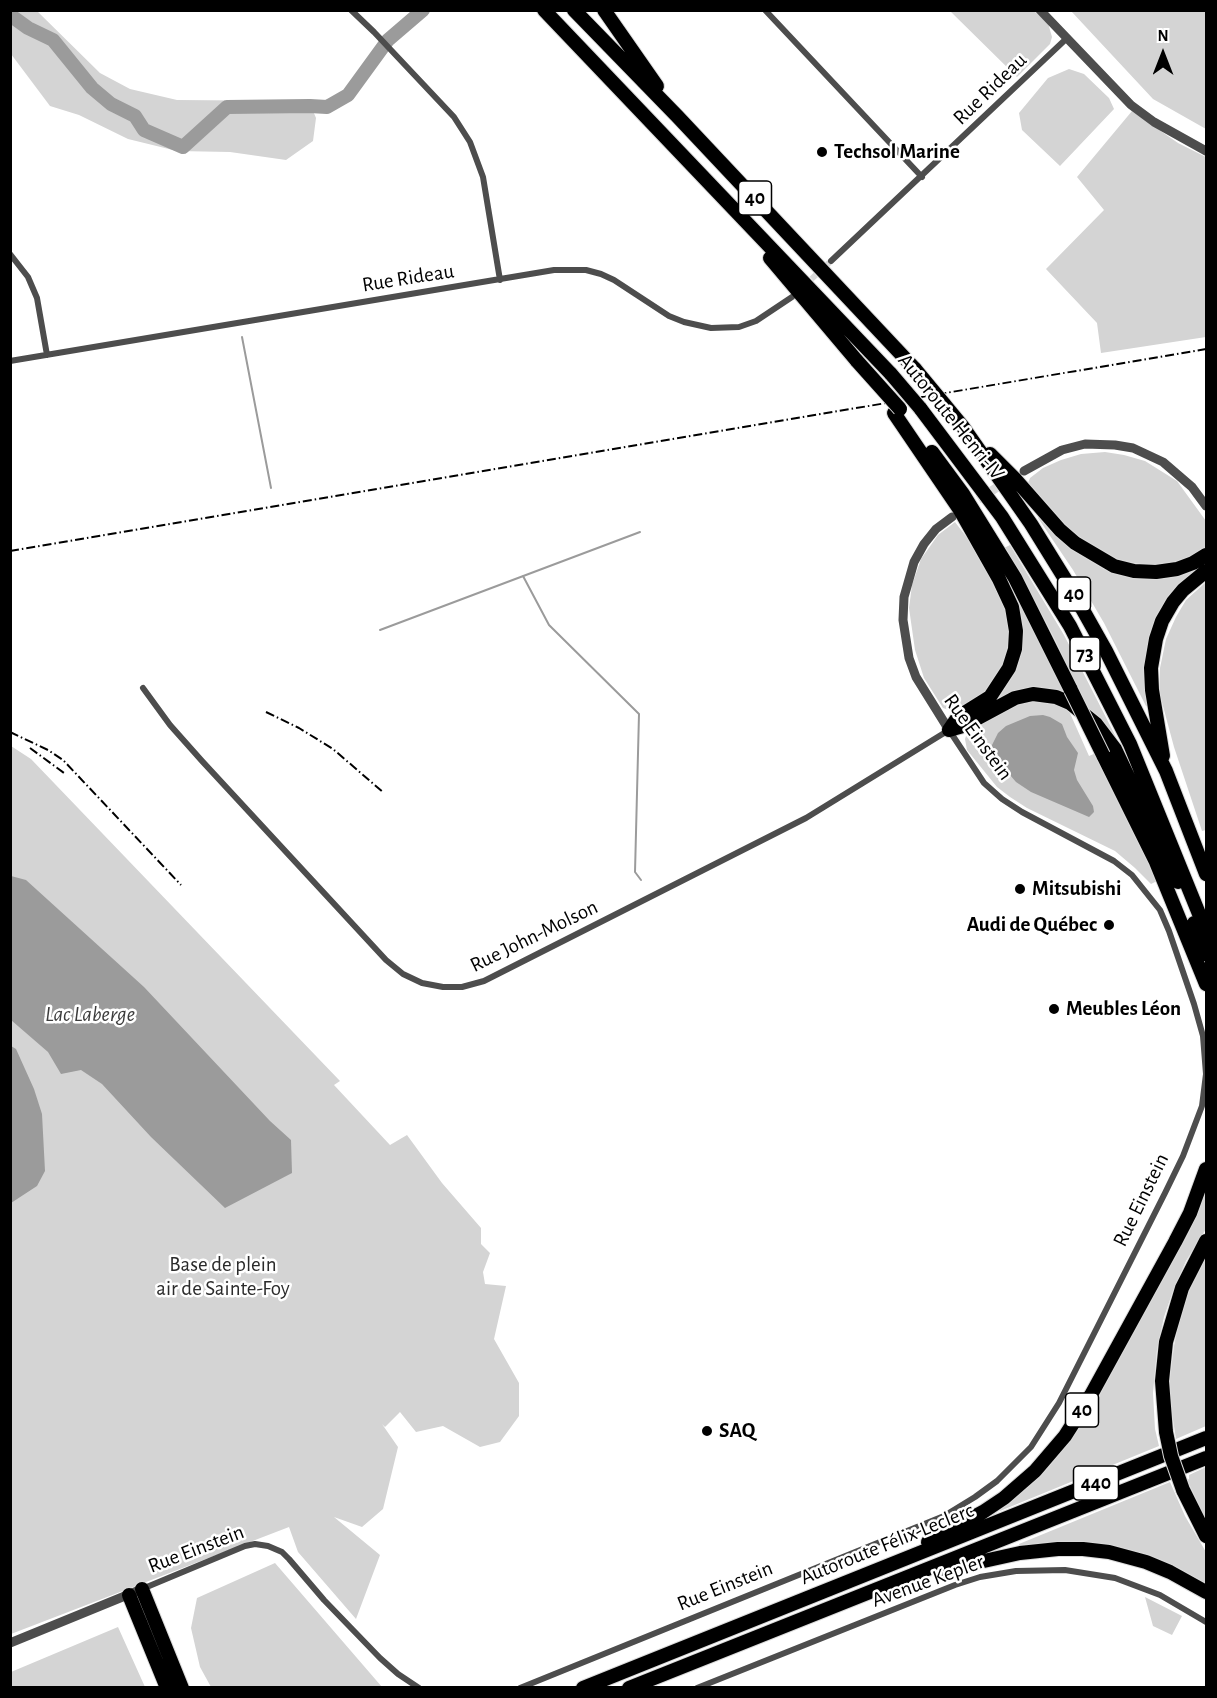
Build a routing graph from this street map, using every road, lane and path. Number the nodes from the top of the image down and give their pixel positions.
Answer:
1 (351, 10) edge
2 (544, 10) edge
3 (574, 10) edge
4 (604, 10) edge
5 (765, 10) edge
6 (1040, 10) edge
7 (1066, 39) junction
8 (678, 117) junction
9 (1206, 151) edge
10 (922, 177) junction
11 (712, 186) junction
12 (10, 254) edge
13 (831, 261) tunnel mouth
14 (500, 280) junction
15 (792, 297) dead end
16 (47, 355) junction
17 (10, 361) edge
18 (897, 411) junction
19 (963, 427) junction
20 (1024, 471) dead end
21 (1206, 506) edge
22 (952, 517) dead end
23 (1206, 555) edge
24 (1206, 571) edge
25 (143, 688) dead end
26 (949, 730) junction
27 (1166, 771) junction
28 (1206, 874) edge
29 (1206, 931) edge
30 (1206, 954) edge
31 (1206, 984) edge
32 (1206, 1169) edge
33 (1206, 1241) edge
34 (1206, 1438) edge
35 (1206, 1458) edge
36 (1206, 1536) edge
37 (871, 1573) junction
38 (896, 1581) junction
39 (136, 1592) junction
40 (1206, 1592) edge
41 (1206, 1622) edge
42 (10, 1643) edge
43 (167, 1688) edge
44 (182, 1688) edge
45 (419, 1688) edge
46 (520, 1688) edge
47 (583, 1688) edge
48 (629, 1688) edge
49 (697, 1688) edge

1 - 14 street
2 - 11 highway, Autoroute Henri-IV / 40
3 - 8 highway, Autoroute Henri-IV / 40
4 - 8 highway
5 - 10 street
6 - 7 street
7 - 9 street
7 - 10 street, Rue Rideau
8 - 19 highway, Autoroute Henri-IV / 40, bridge
10 - 13 street, Rue Rideau
11 - 18 highway, 40, bridge
11 - 29 highway, Autoroute Henri-IV / 73, bridge
12 - 16 street
14 - 15 street, Rue Rideau
14 - 16 street, Rue Rideau
16 - 17 street, Rue Rideau
18 - 26 highway
18 - 31 highway, 40, bridge
19 - 23 highway
19 - 27 highway, Autoroute Henri-IV / 40
20 - 21 street
22 - 26 street, Rue Einstein
24 - 27 highway
25 - 26 street, Rue John-Molson
26 - 30 highway
26 - 46 street, Rue Einstein
27 - 28 highway, Autoroute Henri-IV / 40
32 - 37 highway, 40
33 - 36 highway, bridge
34 - 37 highway, Autoroute Félix-Leclerc / 440
35 - 38 highway, Autoroute Félix-Leclerc
37 - 47 highway, Autoroute Félix-Leclerc / 40
38 - 40 highway
38 - 48 highway, Autoroute Félix-Leclerc
39 - 42 street, Rue Einstein
39 - 43 highway
39 - 44 highway
39 - 45 street, Rue Einstein
41 - 49 street, Avenue Kepler

